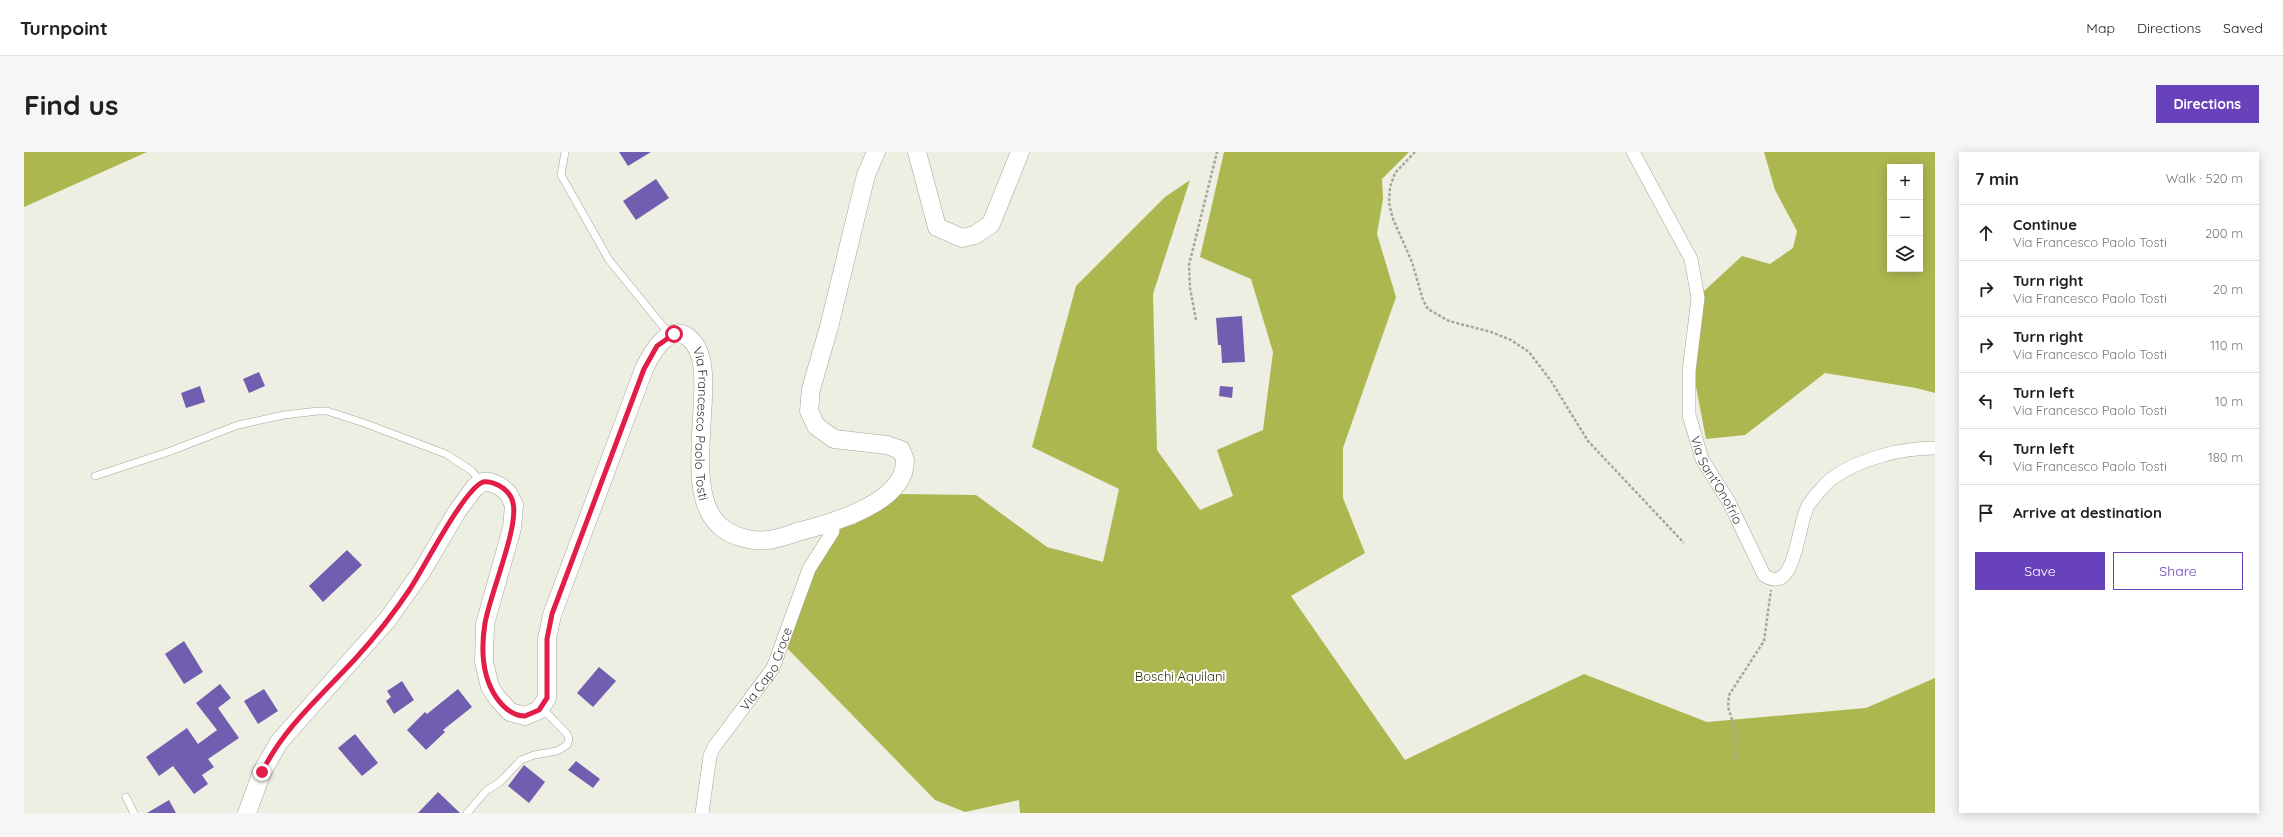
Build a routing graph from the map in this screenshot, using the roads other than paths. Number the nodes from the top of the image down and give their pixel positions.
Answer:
1 (565, 152) edge
2 (876, 152) edge
3 (917, 152) edge
4 (1020, 152) edge
5 (1633, 152) edge
6 (670, 335) junction
7 (1935, 448) edge
8 (95, 476) dead end
9 (481, 483) junction
10 (831, 524) junction
11 (541, 708) junction
12 (126, 797) dead end
13 (134, 813) edge
14 (247, 813) edge
15 (467, 813) edge
16 (702, 813) edge

1 - 6 lane
2 - 10 main road, Via Francesco Paolo Tosti
3 - 4 main road
5 - 7 street, Via Sant'Onofrio
6 - 10 main road, Via Francesco Paolo Tosti
6 - 11 main road
8 - 9 lane
9 - 11 main road
9 - 14 main road
10 - 16 street, Via Capo Croce
11 - 15 lane
12 - 13 lane

